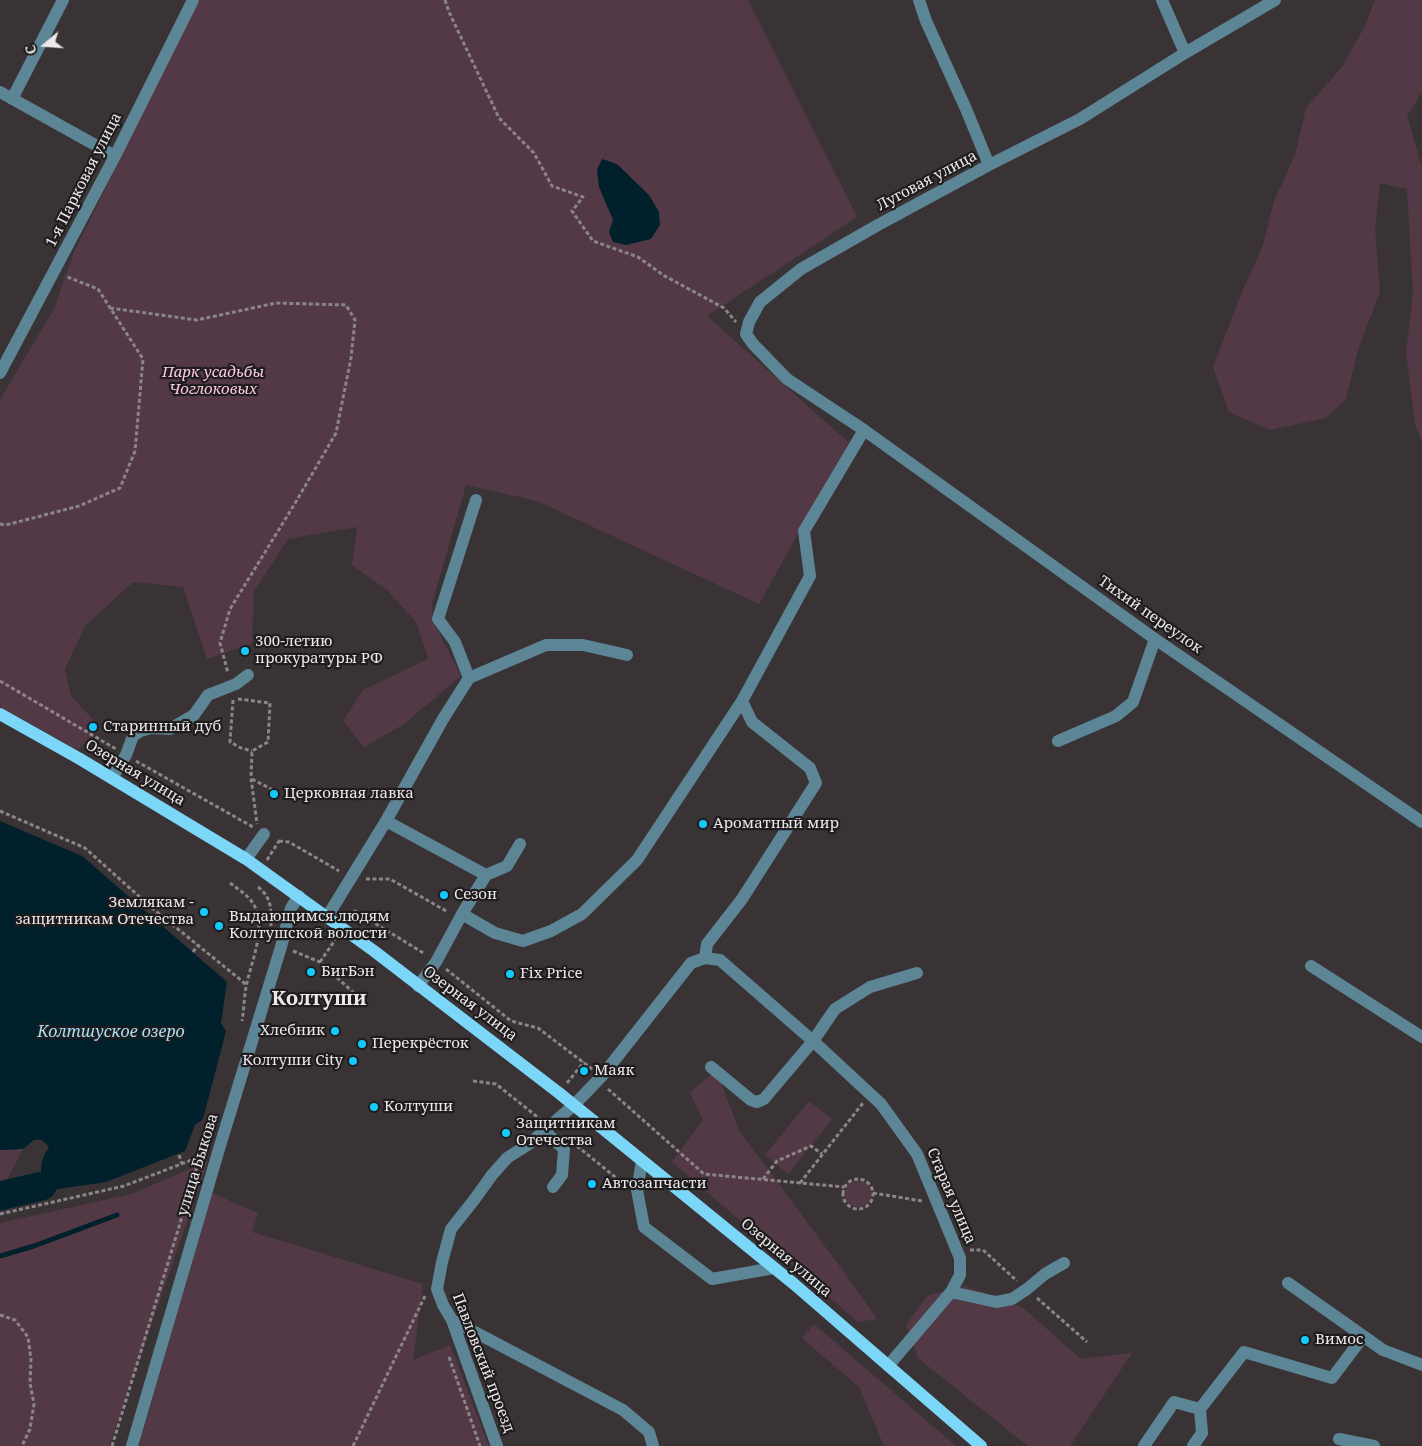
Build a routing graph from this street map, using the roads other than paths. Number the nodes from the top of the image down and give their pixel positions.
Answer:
1 (63, 0) edge
2 (193, 0) edge
3 (919, 0) edge
4 (1162, 0) edge
5 (1275, 0) edge
6 (1185, 53) junction
7 (0, 92) edge
8 (12, 99) junction
9 (115, 156) junction
10 (989, 165) junction
11 (0, 373) edge
12 (864, 430) junction
13 (476, 500) dead end
14 (1155, 639) junction
15 (627, 655) dead end
16 (248, 675) dead end
17 (469, 678) junction
18 (742, 701) junction
19 (0, 714) edge
20 (1058, 741) dead end
21 (112, 778) junction
22 (386, 821) junction
23 (1422, 822) edge
24 (264, 834) road end
25 (520, 844) dead end
26 (246, 859) junction
27 (486, 875) junction
28 (299, 896) junction
29 (328, 917) junction
30 (461, 917) junction
31 (706, 958) junction
32 (1311, 966) dead end
33 (917, 972) dead end
34 (418, 986) junction
35 (1422, 1037) edge
36 (813, 1041) junction
37 (712, 1067) dead end
38 (574, 1105) junction
39 (544, 1131) junction
40 (642, 1161) junction
41 (553, 1187) dead end
42 (1064, 1263) dead end
43 (774, 1268) junction
44 (1288, 1283) dead end
45 (951, 1292) junction
46 (452, 1320) junction
47 (1363, 1337) junction
48 (1422, 1365) edge
49 (888, 1366) junction
50 (1200, 1409) junction
51 (1339, 1439) dead end
52 (132, 1446) edge
53 (497, 1446) edge
54 (653, 1446) edge
55 (980, 1446) edge
56 (1144, 1446) edge
57 (1193, 1446) edge
58 (1374, 1446) edge

1 - 8 street
2 - 9 street, 1-я Парковая улица
3 - 10 street
4 - 6 street
5 - 6 street, Луговая улица
6 - 10 street, Луговая улица
7 - 8 street
8 - 9 street
9 - 11 street, 1-я Парковая улица
10 - 12 street, Луговая улица
12 - 14 street, Тихий переулок
12 - 18 street
13 - 17 street
14 - 20 street
14 - 23 street, Тихий переулок
15 - 17 street
16 - 21 street
17 - 22 street
18 - 30 street
18 - 31 street
19 - 21 main road, Озерная улица
21 - 26 main road, Озерная улица
22 - 27 street
22 - 29 street
24 - 26 street
25 - 27 street
26 - 28 main road, Озерная улица
27 - 30 street
28 - 29 main road, Озерная улица
28 - 52 street, улица Быкова
29 - 34 main road, Озерная улица
30 - 34 street
31 - 36 street, Старая улица
31 - 38 street, Павловский проезд
32 - 35 street
33 - 36 street
34 - 38 main road, Озерная улица
36 - 37 street
36 - 45 street, Старая улица
38 - 39 street, Павловский проезд
38 - 40 main road, Озерная улица
39 - 41 street
39 - 46 street, Павловский проезд
40 - 43 main road, Озерная улица
40 - 43 street
42 - 45 street
43 - 49 main road, Озерная улица
44 - 47 street
45 - 49 street, Старая улица
46 - 53 street, Павловский проезд
46 - 54 street
47 - 48 street
47 - 50 street
49 - 55 main road, Озерная улица
50 - 56 street
50 - 57 street
51 - 58 street

